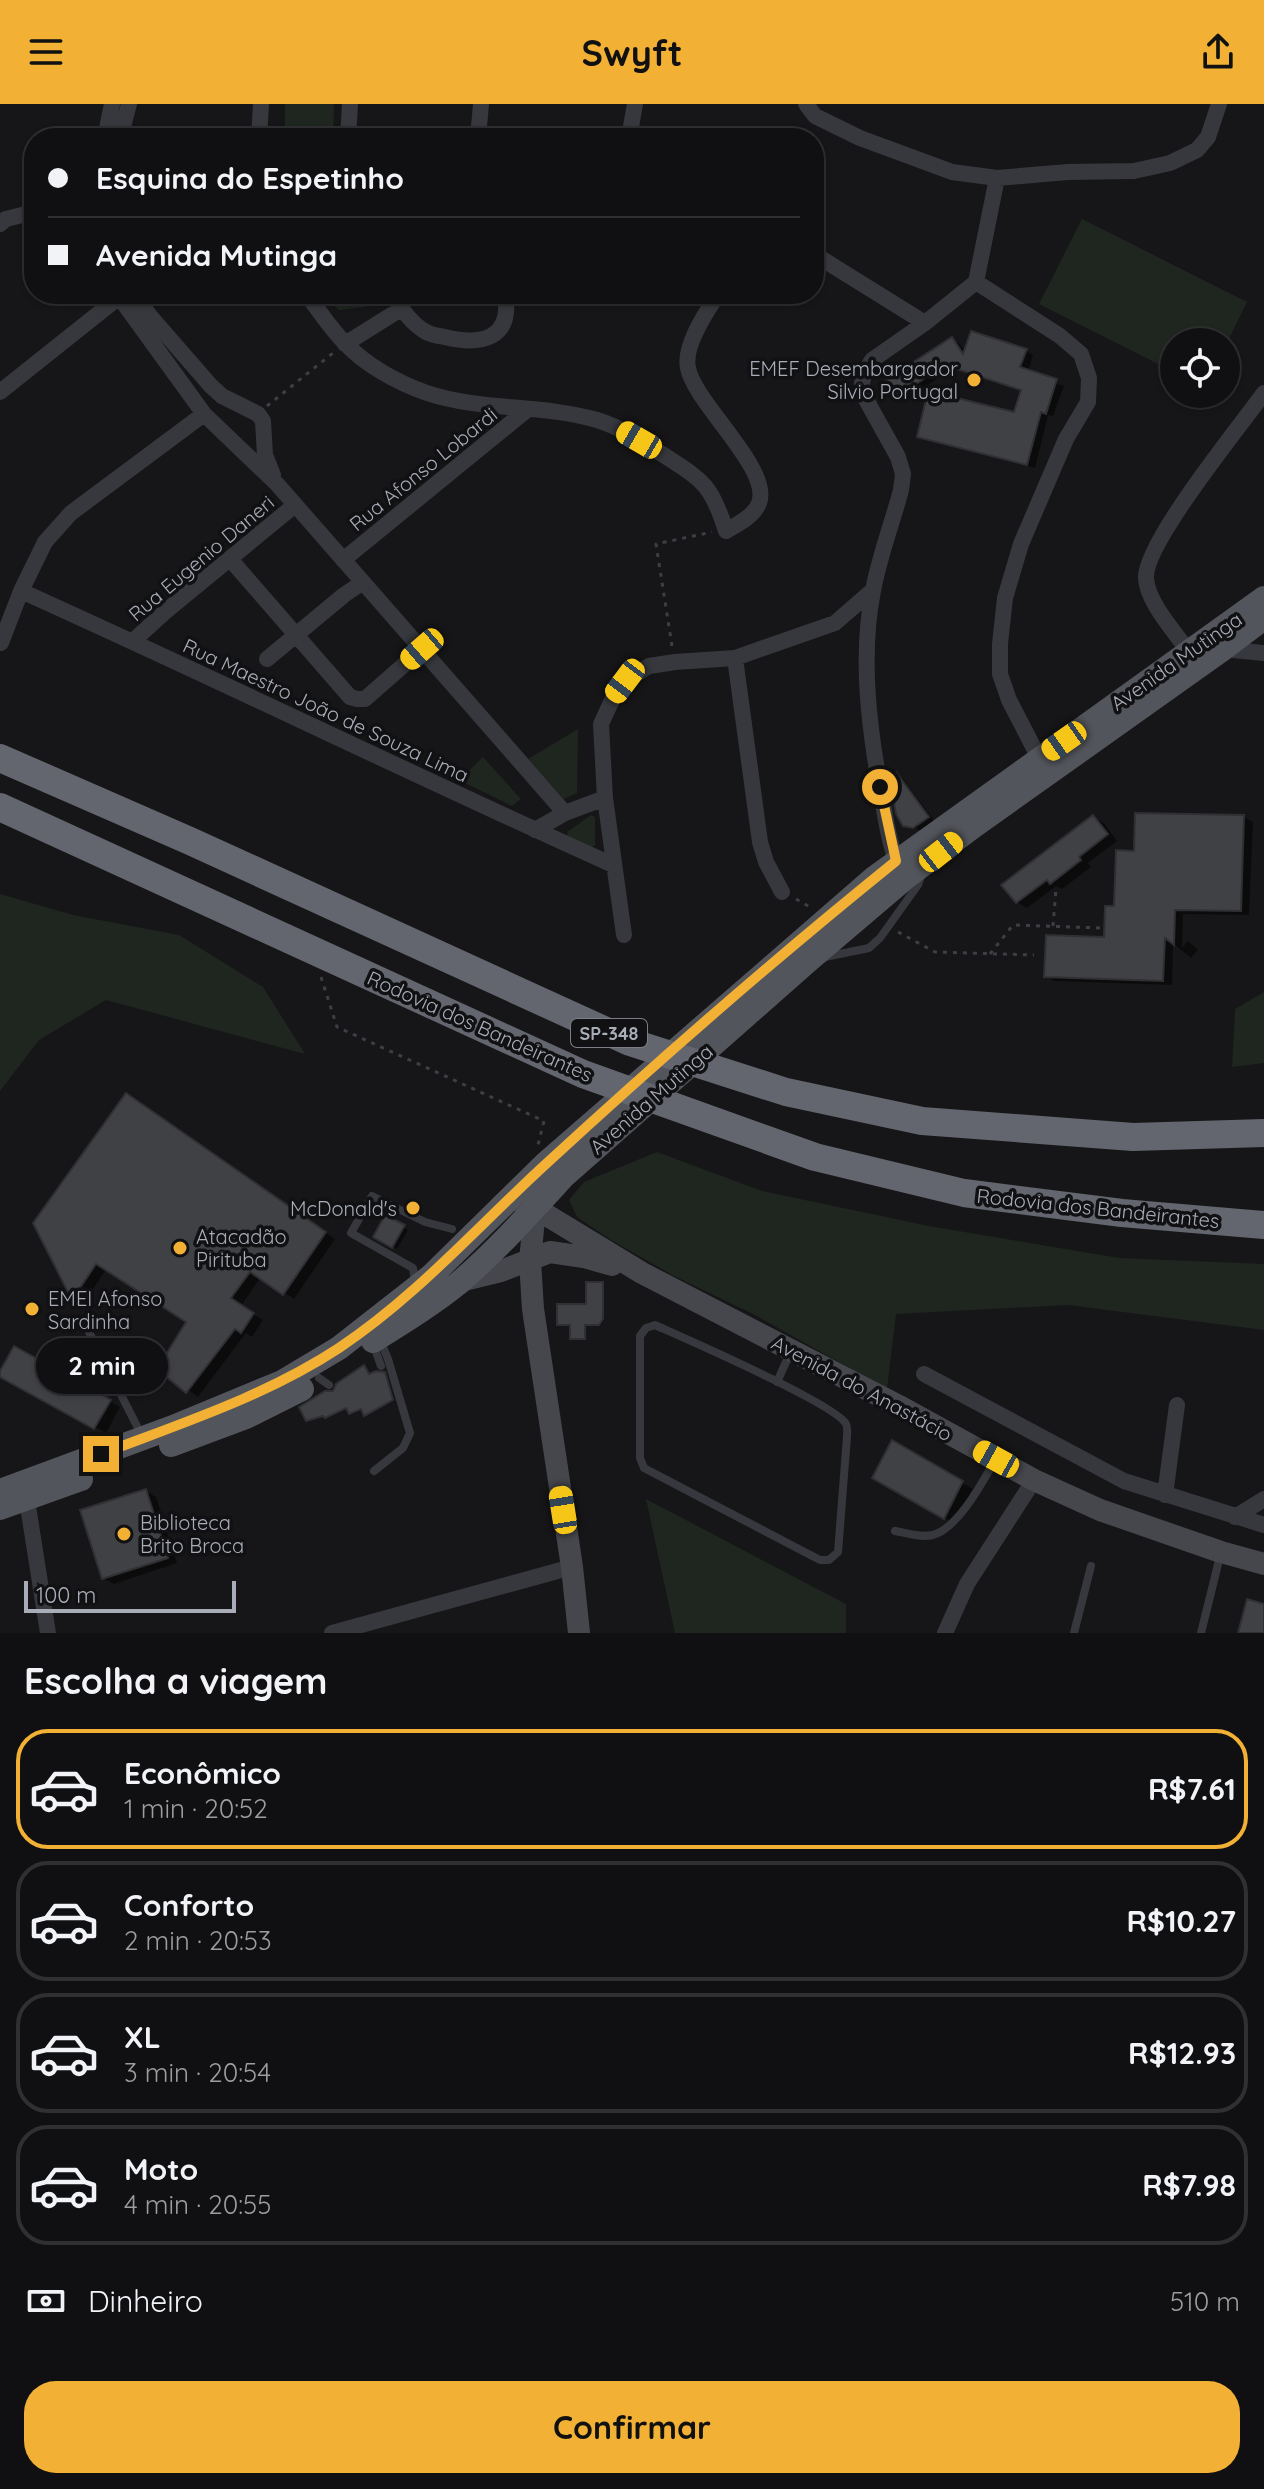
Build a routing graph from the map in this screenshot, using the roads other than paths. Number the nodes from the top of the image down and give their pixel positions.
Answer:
1 (112, 104) edge
2 (129, 104) edge
3 (261, 104) edge
4 (350, 104) edge
5 (481, 104) edge
6 (635, 104) edge
7 (806, 104) edge
8 (1219, 104) edge
9 (107, 128) edge
10 (123, 128) edge
11 (260, 128) edge
12 (349, 128) edge
13 (479, 128) edge
14 (631, 128) edge
15 (997, 178) junction
16 (24, 214) edge
17 (0, 224) edge
18 (824, 260) edge
19 (976, 282) junction
20 (112, 304) edge
21 (129, 304) edge
22 (135, 304) edge
23 (314, 304) edge
24 (395, 304) edge
25 (399, 304) edge
26 (506, 304) edge
27 (712, 304) edge
28 (925, 323) junction
29 (345, 344) junction
30 (0, 392) edge
31 (1264, 393) edge
32 (240, 406) junction
33 (528, 409) junction
34 (204, 414) junction
35 (220, 429) junction
36 (264, 432) junction
37 (238, 447) junction
38 (277, 484) junction
39 (295, 505) junction
40 (230, 559) junction
41 (343, 560) junction
42 (363, 582) junction
43 (873, 590) junction
44 (21, 591) junction
45 (1264, 598) edge
46 (1264, 618) edge
47 (835, 623) junction
48 (295, 635) junction
49 (868, 635) junction
50 (133, 641) junction
51 (1, 643) edge
52 (422, 649) junction
53 (1223, 649) junction
54 (1189, 652) junction
55 (1264, 653) edge
56 (735, 658) junction
57 (267, 659) dead end
58 (0, 758) edge
59 (1039, 758) junction
60 (1023, 791) junction
61 (605, 798) junction
62 (0, 807) edge
63 (565, 813) junction
64 (535, 830) junction
65 (613, 865) junction
66 (908, 868) junction
67 (782, 892) road end
68 (624, 935) dead end
69 (783, 969) junction
70 (1264, 1133) edge
71 (547, 1173) junction
72 (511, 1198) junction
73 (535, 1208) junction
74 (1264, 1225) edge
75 (452, 1229) dead end
76 (479, 1229) junction
77 (530, 1261) junction
78 (642, 1273) junction
79 (460, 1281) junction
80 (416, 1289) junction
81 (86, 1326) dead end
82 (376, 1340) junction
83 (791, 1351) junction
84 (381, 1366) dead end
85 (924, 1374) dead end
86 (777, 1382) junction
87 (1177, 1405) dead end
88 (144, 1438) junction
89 (996, 1459) junction
90 (374, 1471) dead end
91 (1034, 1480) junction
92 (0, 1491) edge
93 (1165, 1495) junction
94 (1264, 1499) edge
95 (27, 1500) junction
96 (0, 1508) edge
97 (1235, 1517) junction
98 (1264, 1525) edge
99 (895, 1531) dead end
100 (1221, 1552) junction
101 (1264, 1564) edge
102 (1091, 1566) dead end
103 (572, 1567) junction
104 (48, 1633) edge
105 (332, 1633) edge
106 (579, 1633) edge
107 (945, 1633) edge
108 (1074, 1633) edge
109 (1201, 1633) edge

1 - 9 street
2 - 10 street
3 - 11 street
4 - 12 street
5 - 13 street
6 - 14 street
7 - 15 street
8 - 15 street
15 - 19 street
16 - 17 street
18 - 28 street
19 - 28 street
19 - 59 street
20 - 30 street
21 - 34 street
22 - 32 street
23 - 29 street
24 - 29 street
25 - 26 street
27 - 33 street
28 - 43 street
29 - 33 street
31 - 54 street
32 - 35 street
32 - 36 street
33 - 41 street, Rua Afonso Lobardi
34 - 35 street
34 - 44 street
35 - 37 street
36 - 37 street
36 - 38 street
37 - 38 street
38 - 39 street
39 - 40 street, Rua Eugenio Daneri
39 - 41 street
40 - 48 street
40 - 50 street, Rua Eugenio Daneri
41 - 42 street
42 - 48 street
42 - 52 street
43 - 47 street
43 - 49 street
44 - 50 street, Rua Maestro João de Souza Lima
44 - 51 street
45 - 54 main road, Avenida Mutinga
46 - 53 main road, Avenida Mutinga
47 - 49 street
47 - 56 street
48 - 52 street
48 - 57 street
49 - 66 street
50 - 64 street, Rua Maestro João de Souza Lima
52 - 63 street
53 - 54 street
53 - 55 street
53 - 60 main road, Avenida Mutinga
54 - 59 main road, Avenida Mutinga
56 - 61 street
56 - 67 street
58 - 70 highway, SP-348
59 - 60 street
59 - 66 main road, Avenida Mutinga
60 - 66 main road, Avenida Mutinga
61 - 63 street
61 - 65 street
62 - 74 highway, Rodovia dos Bandeirantes / SP-348
63 - 64 street
64 - 65 street, Rua Maestro João de Souza Lima
65 - 68 street
66 - 69 main road, Avenida Mutinga
66 - 69 main road, Avenida Mutinga
69 - 71 main road, Avenida Mutinga
71 - 72 main road, Avenida Mutinga
71 - 73 main road, Avenida Mutinga
72 - 73 main road, Avenida do Anastácio
72 - 76 main road, Avenida Mutinga
73 - 77 main road
73 - 78 main road, Avenida do Anastácio
73 - 79 main road, Avenida Mutinga
75 - 80 lane
76 - 79 main road
76 - 80 main road, Avenida Mutinga
77 - 78 main road, Avenida do Anastácio
77 - 79 main road, Avenida do Anastácio
77 - 103 main road
78 - 83 main road, Avenida do Anastácio
79 - 82 main road, Avenida Mutinga
80 - 88 main road, Avenida Mutinga
81 - 88 lane
82 - 84 lane
82 - 90 lane
82 - 95 main road, Avenida Mutinga
83 - 86 lane
83 - 89 main road, Avenida do Anastácio
85 - 93 street, Avenida do Anastácio
86 - 86 lane
87 - 93 street
88 - 92 main road, Avenida Mutinga
89 - 91 main road, Avenida do Anastácio
89 - 99 lane
91 - 100 main road, Avenida do Anastácio
91 - 107 street
93 - 97 street, Avenida do Anastácio
94 - 97 street
95 - 96 main road, Avenida Mutinga
95 - 104 street
97 - 98 street, Avenida do Anastácio
100 - 101 main road, Avenida do Anastácio
100 - 109 lane
102 - 108 lane
103 - 105 street
103 - 106 main road

